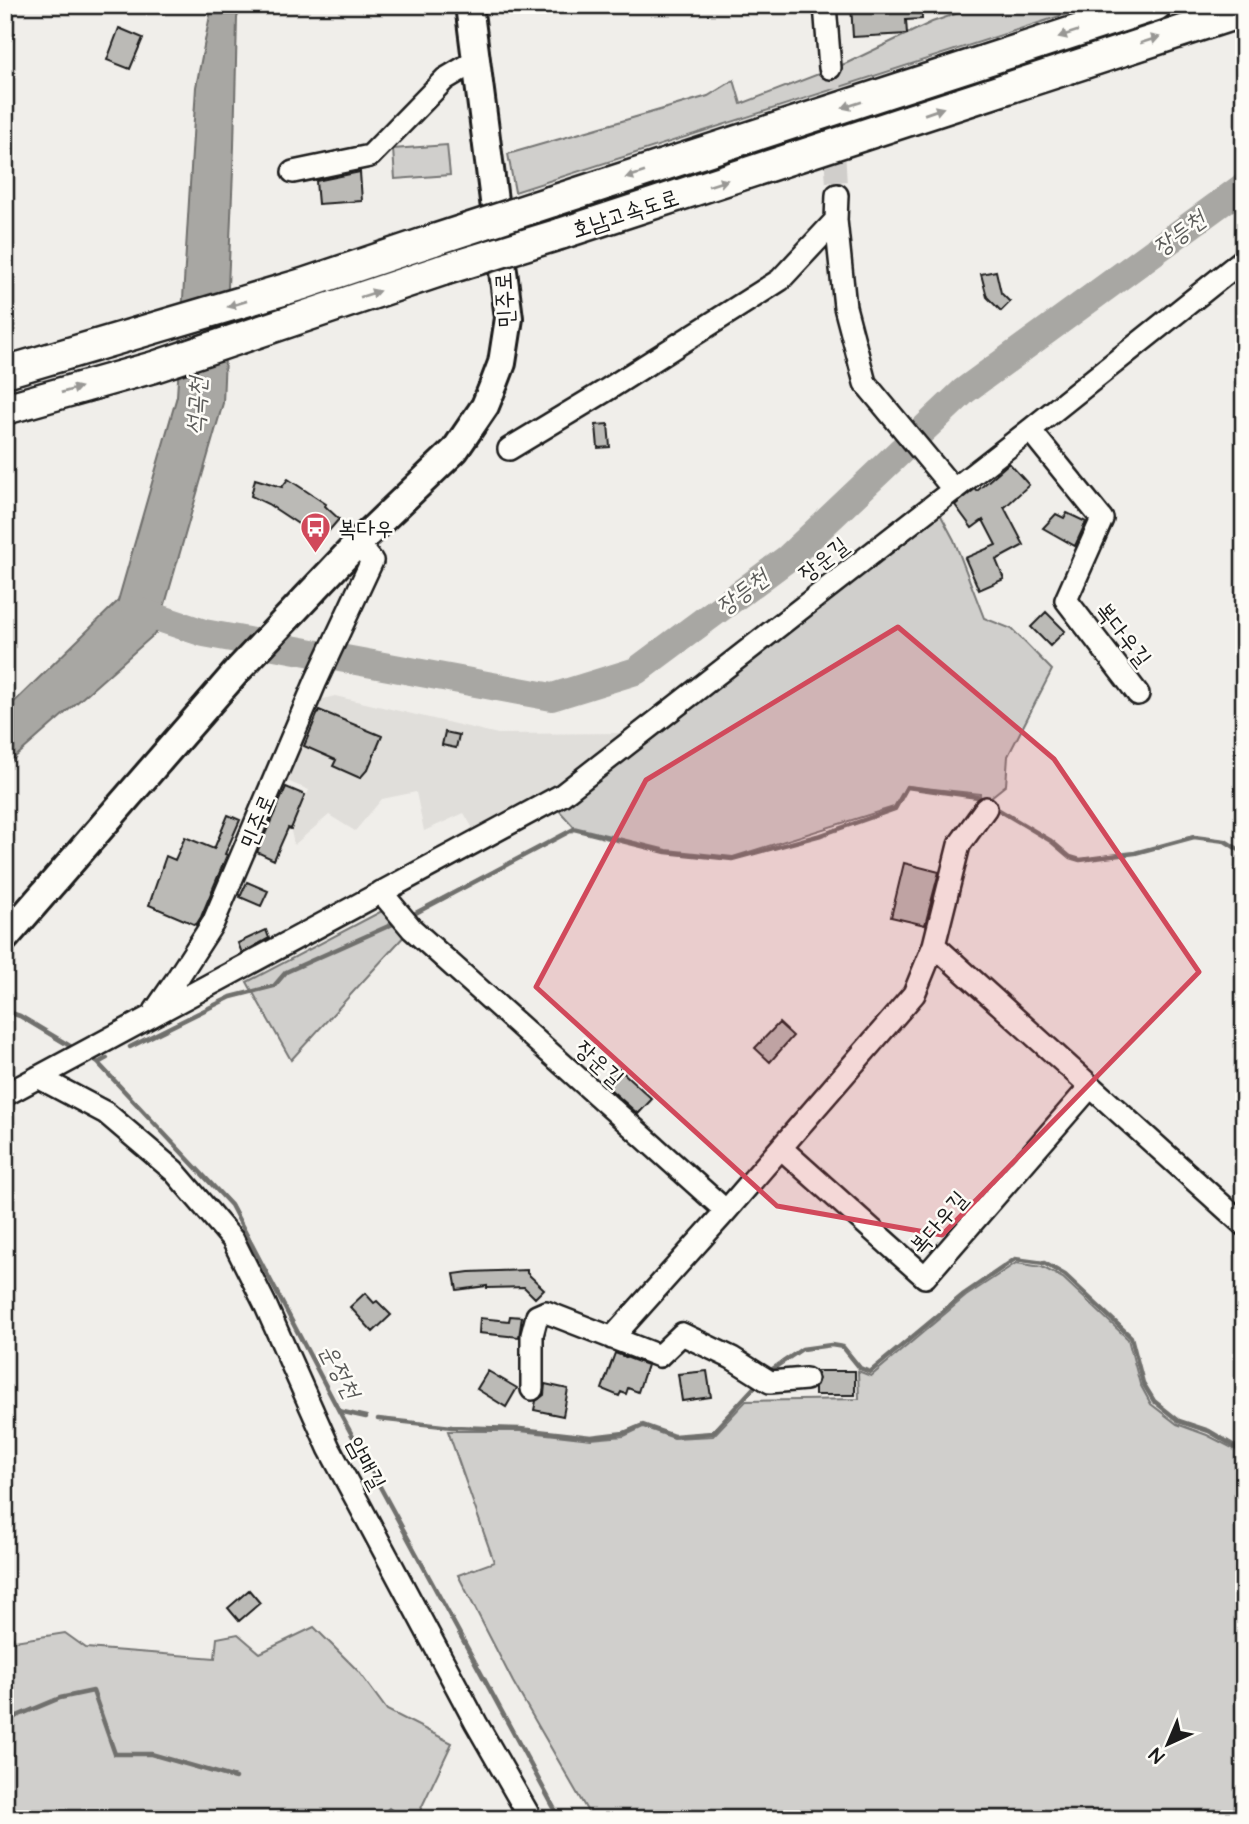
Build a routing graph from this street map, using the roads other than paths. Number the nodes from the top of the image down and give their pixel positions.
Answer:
1 (469, 5) edge
2 (825, 5) edge
3 (1156, 5) edge
4 (1244, 11) edge
5 (477, 60) junction
6 (830, 68) tunnel mouth
7 (293, 172) dead end
8 (837, 195) tunnel mouth
9 (836, 220) junction
10 (1244, 259) edge
11 (5, 372) edge
12 (5, 409) edge
13 (1030, 430) junction
14 (509, 449) dead end
15 (954, 490) junction
16 (358, 544) junction
17 (1138, 694) dead end
18 (986, 808) dead end
19 (381, 892) junction
20 (5, 938) edge
21 (934, 945) junction
22 (151, 1017) junction
23 (47, 1073) junction
24 (1090, 1087) junction
25 (5, 1095) edge
26 (781, 1147) junction
27 (726, 1211) junction
28 (1244, 1226) edge
29 (612, 1338) junction
30 (806, 1379) dead end
31 (532, 1389) dead end
32 (531, 1819) edge

1 - 5 main road, 민주로
2 - 6 street
3 -> 11 highway, 호남고속도로, bridge
12 -> 4 highway, 호남고속도로, bridge
5 - 7 street
5 - 16 main road, 민주로
8 - 9 street
9 - 14 street
9 - 15 street
10 - 13 street, 장운길
13 - 15 street, 장운길
13 - 17 street, 복다우길
15 - 19 street, 장운길
16 - 20 main road, 민주로
16 - 22 street, 민주로
18 - 21 street
19 - 22 street, 장운길
19 - 27 street, 장운길
21 - 24 street
21 - 26 street
22 - 23 street, 장운길
23 - 25 street, 장운길
23 - 32 street, 암매길
24 - 26 street, 복다우길
24 - 28 street
26 - 27 street
27 - 29 street
29 - 30 street
29 - 31 street

